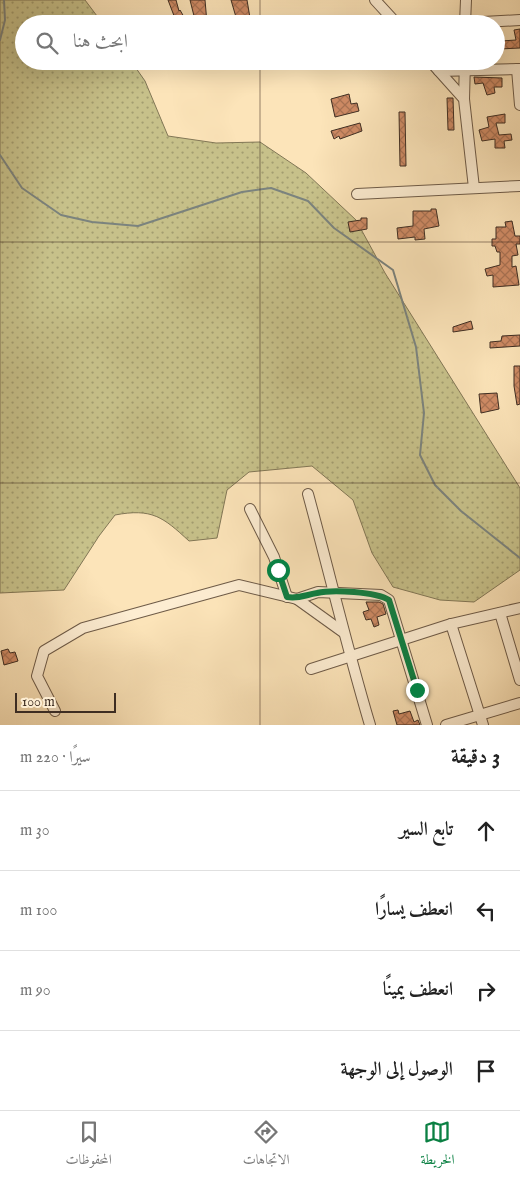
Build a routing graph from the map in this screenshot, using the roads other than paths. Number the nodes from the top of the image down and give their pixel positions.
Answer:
1 (376, 0) edge
2 (466, 0) edge
3 (389, 15) edge
4 (465, 15) edge
5 (520, 20) edge
6 (505, 21) edge
7 (505, 68) edge
8 (519, 69) edge
9 (444, 70) edge
10 (465, 70) edge
11 (439, 71) joint
12 (464, 99) junction
13 (520, 105) edge
14 (520, 186) edge
15 (474, 188) junction
16 (357, 194) dead end
17 (308, 494) dead end
18 (250, 508) dead end
19 (335, 593) junction
20 (292, 598) junction
21 (520, 608) edge
22 (500, 613) junction
23 (451, 624) junction
24 (343, 632) junction
25 (402, 639) junction
26 (350, 656) junction
27 (311, 669) dead end
28 (520, 680) edge
29 (520, 703) edge
30 (55, 711) dead end
31 (481, 720) edge
32 (370, 725) edge
33 (427, 725) edge
34 (446, 725) edge

1 - 3 street
2 - 4 street
5 - 6 street
7 - 8 street
8 - 13 street
9 - 11 street
10 - 12 street
11 - 12 street
12 - 15 street
14 - 15 street
15 - 16 street
17 - 19 street
18 - 20 street
19 - 20 street
19 - 24 street
19 - 25 street
20 - 24 street
20 - 30 street
21 - 22 street
22 - 23 street
22 - 28 street
23 - 25 street
23 - 31 street
24 - 26 street
25 - 26 street
25 - 33 street
26 - 27 street
26 - 32 street
29 - 31 street
31 - 34 street

